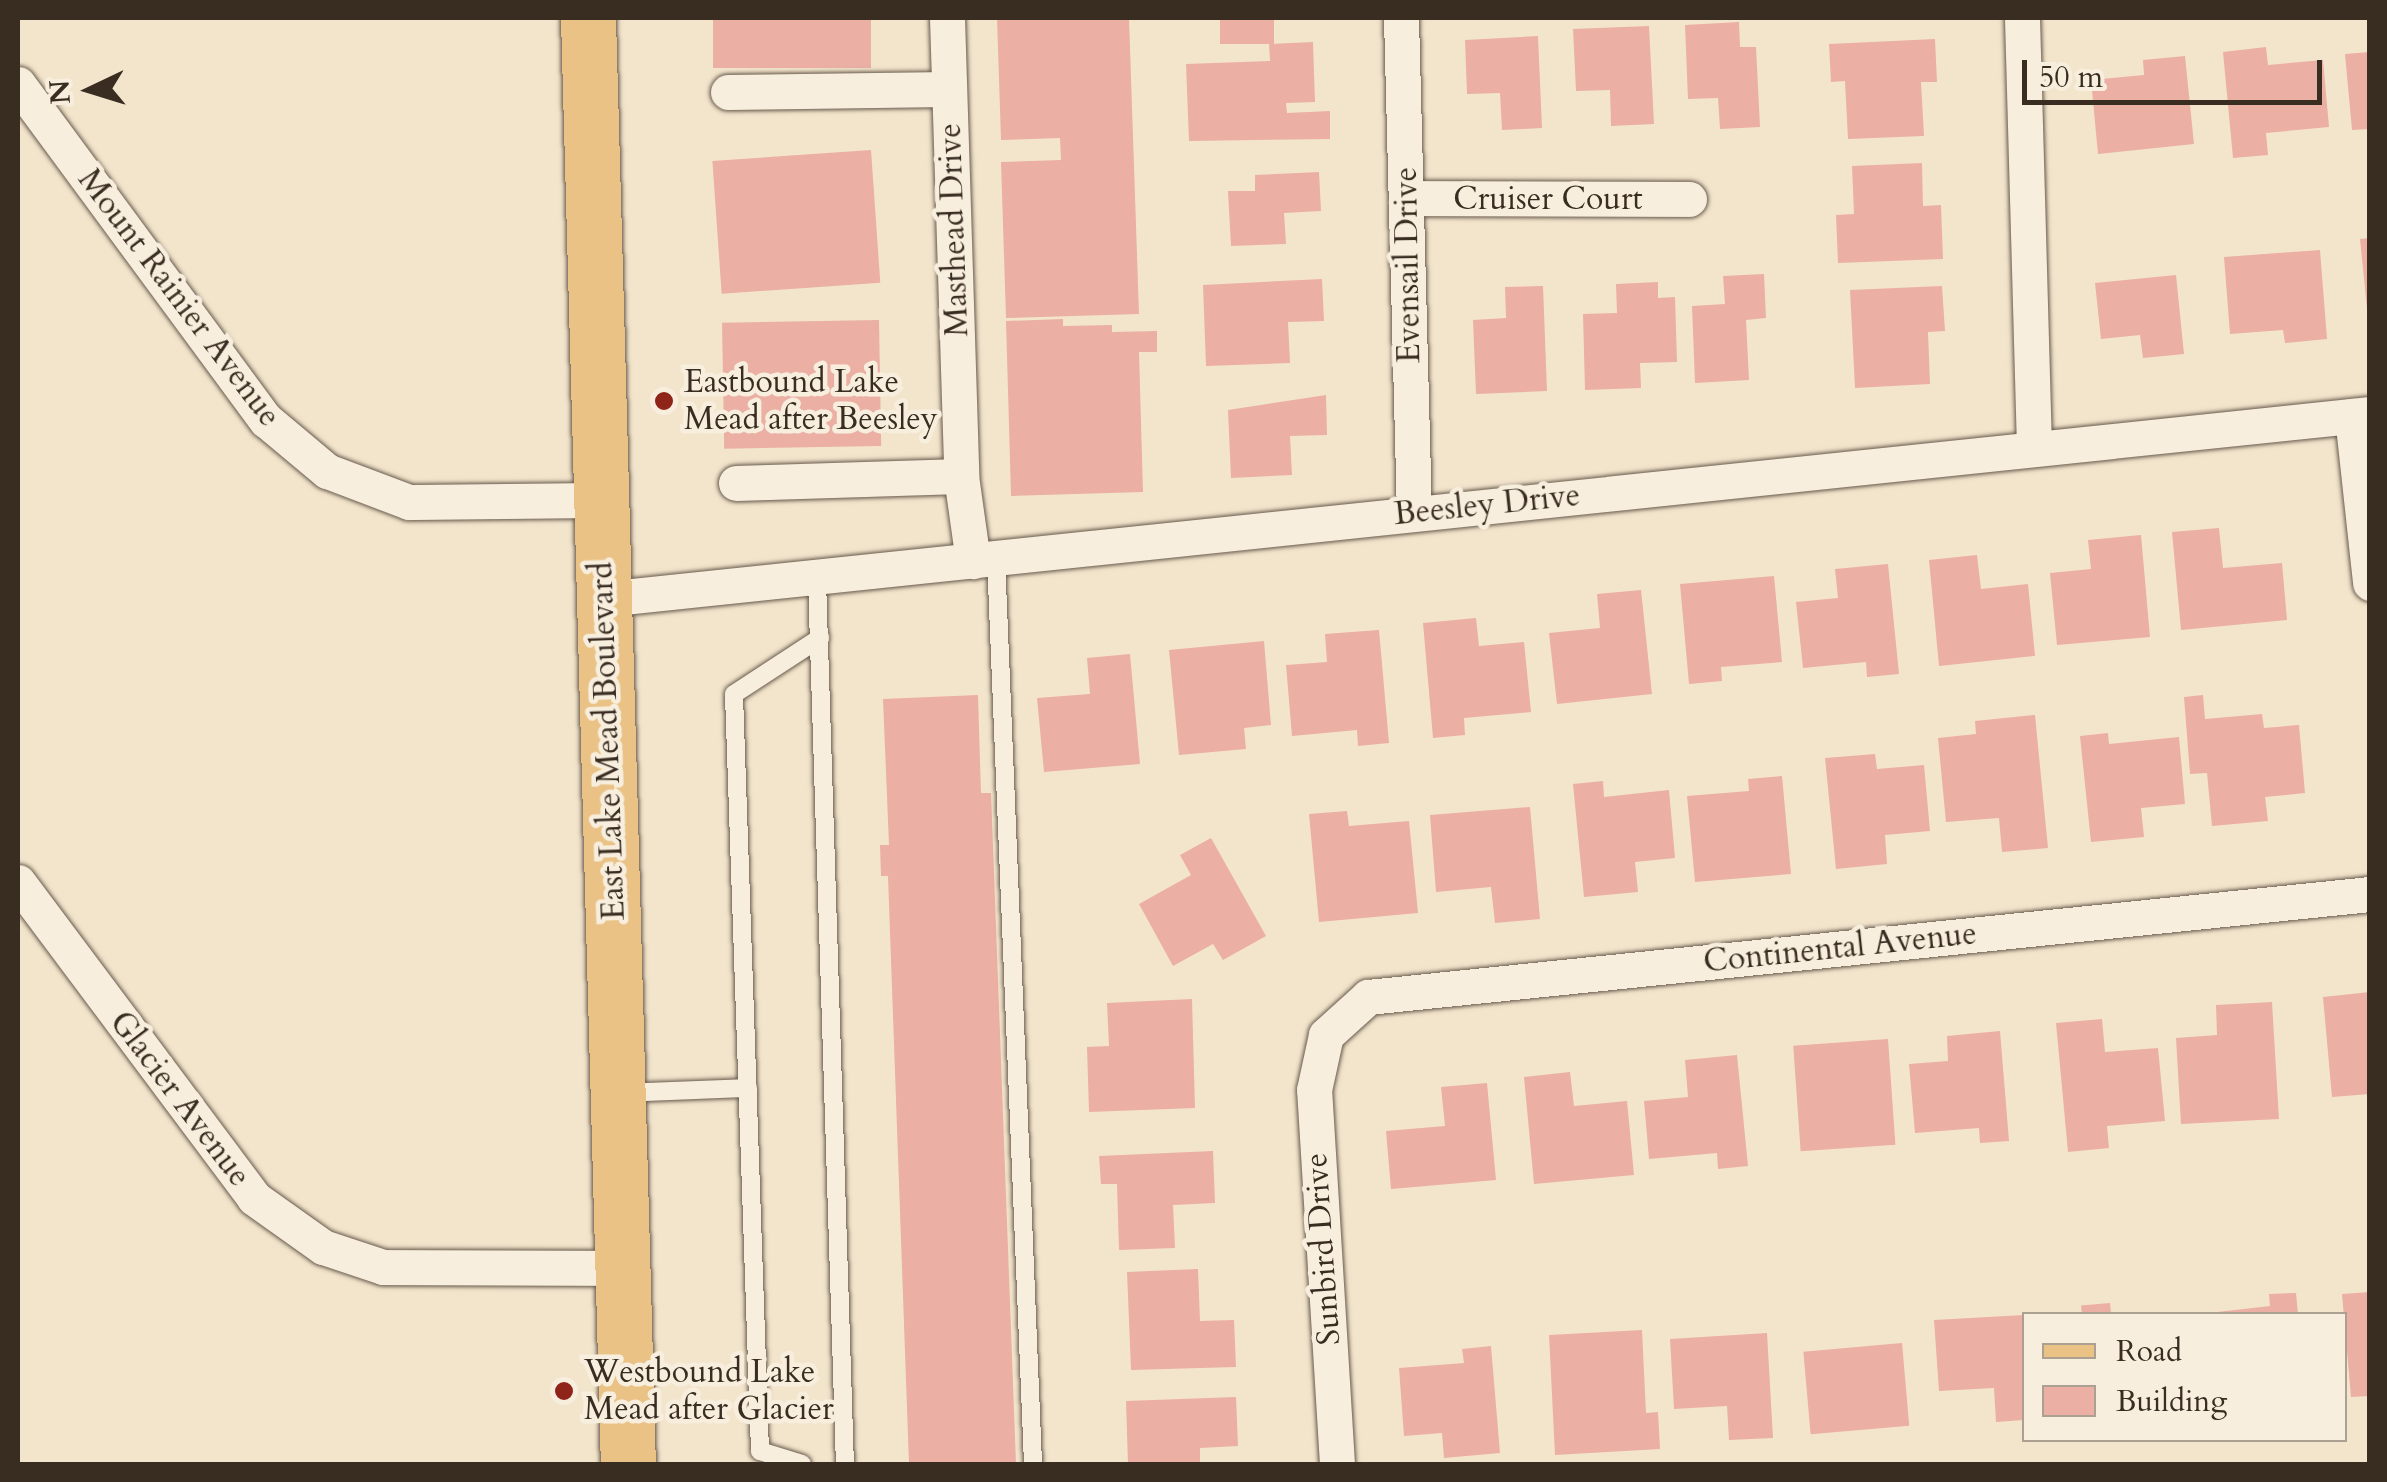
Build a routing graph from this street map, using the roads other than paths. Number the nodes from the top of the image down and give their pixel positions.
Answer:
1 (588, 18) edge
2 (947, 18) edge
3 (1401, 18) edge
4 (2022, 18) edge
5 (18, 84) edge
6 (949, 89) junction
7 (728, 92) dead end
8 (1406, 198) junction
9 (1689, 198) dead end
10 (2361, 415) edge
11 (2034, 448) junction
12 (961, 476) junction
13 (736, 482) dead end
14 (601, 500) junction
15 (1414, 512) junction
16 (985, 560) junction
17 (817, 580) junction
18 (2370, 583) edge
19 (604, 600) junction
20 (820, 638) junction
21 (18, 882) edge
22 (2370, 894) edge
23 (1326, 1036) joint
24 (748, 1088) junction
25 (618, 1093) junction
26 (622, 1268) junction
27 (760, 1458) edge
28 (628, 1464) edge
29 (802, 1464) edge
30 (845, 1464) edge
31 (1033, 1464) edge
32 (1337, 1464) edge

1 - 14 main road, East Lake Mead Boulevard
2 - 6 street, Masthead Drive
3 - 8 street, Evensail Drive
4 - 11 street
5 - 14 street, Mount Rainier Avenue
6 - 7 street
6 - 12 street, Masthead Drive
8 - 9 street, Cruiser Court
8 - 15 street, Evensail Drive
10 - 11 street, Beesley Drive
10 - 18 street
11 - 15 street, Beesley Drive
12 - 13 street
12 - 16 street, Masthead Drive
14 - 19 main road, East Lake Mead Boulevard
15 - 16 street, Beesley Drive
16 - 17 street, Beesley Drive
16 - 31 lane
17 - 19 street, Beesley Drive
17 - 20 lane
19 - 25 main road, East Lake Mead Boulevard
20 - 24 lane
20 - 30 lane
21 - 26 street, Glacier Avenue
22 - 23 street, Continental Avenue
23 - 32 street, Sunbird Drive
24 - 25 lane
24 - 27 lane
25 - 26 main road, East Lake Mead Boulevard
26 - 28 main road, East Lake Mead Boulevard
27 - 29 lane

